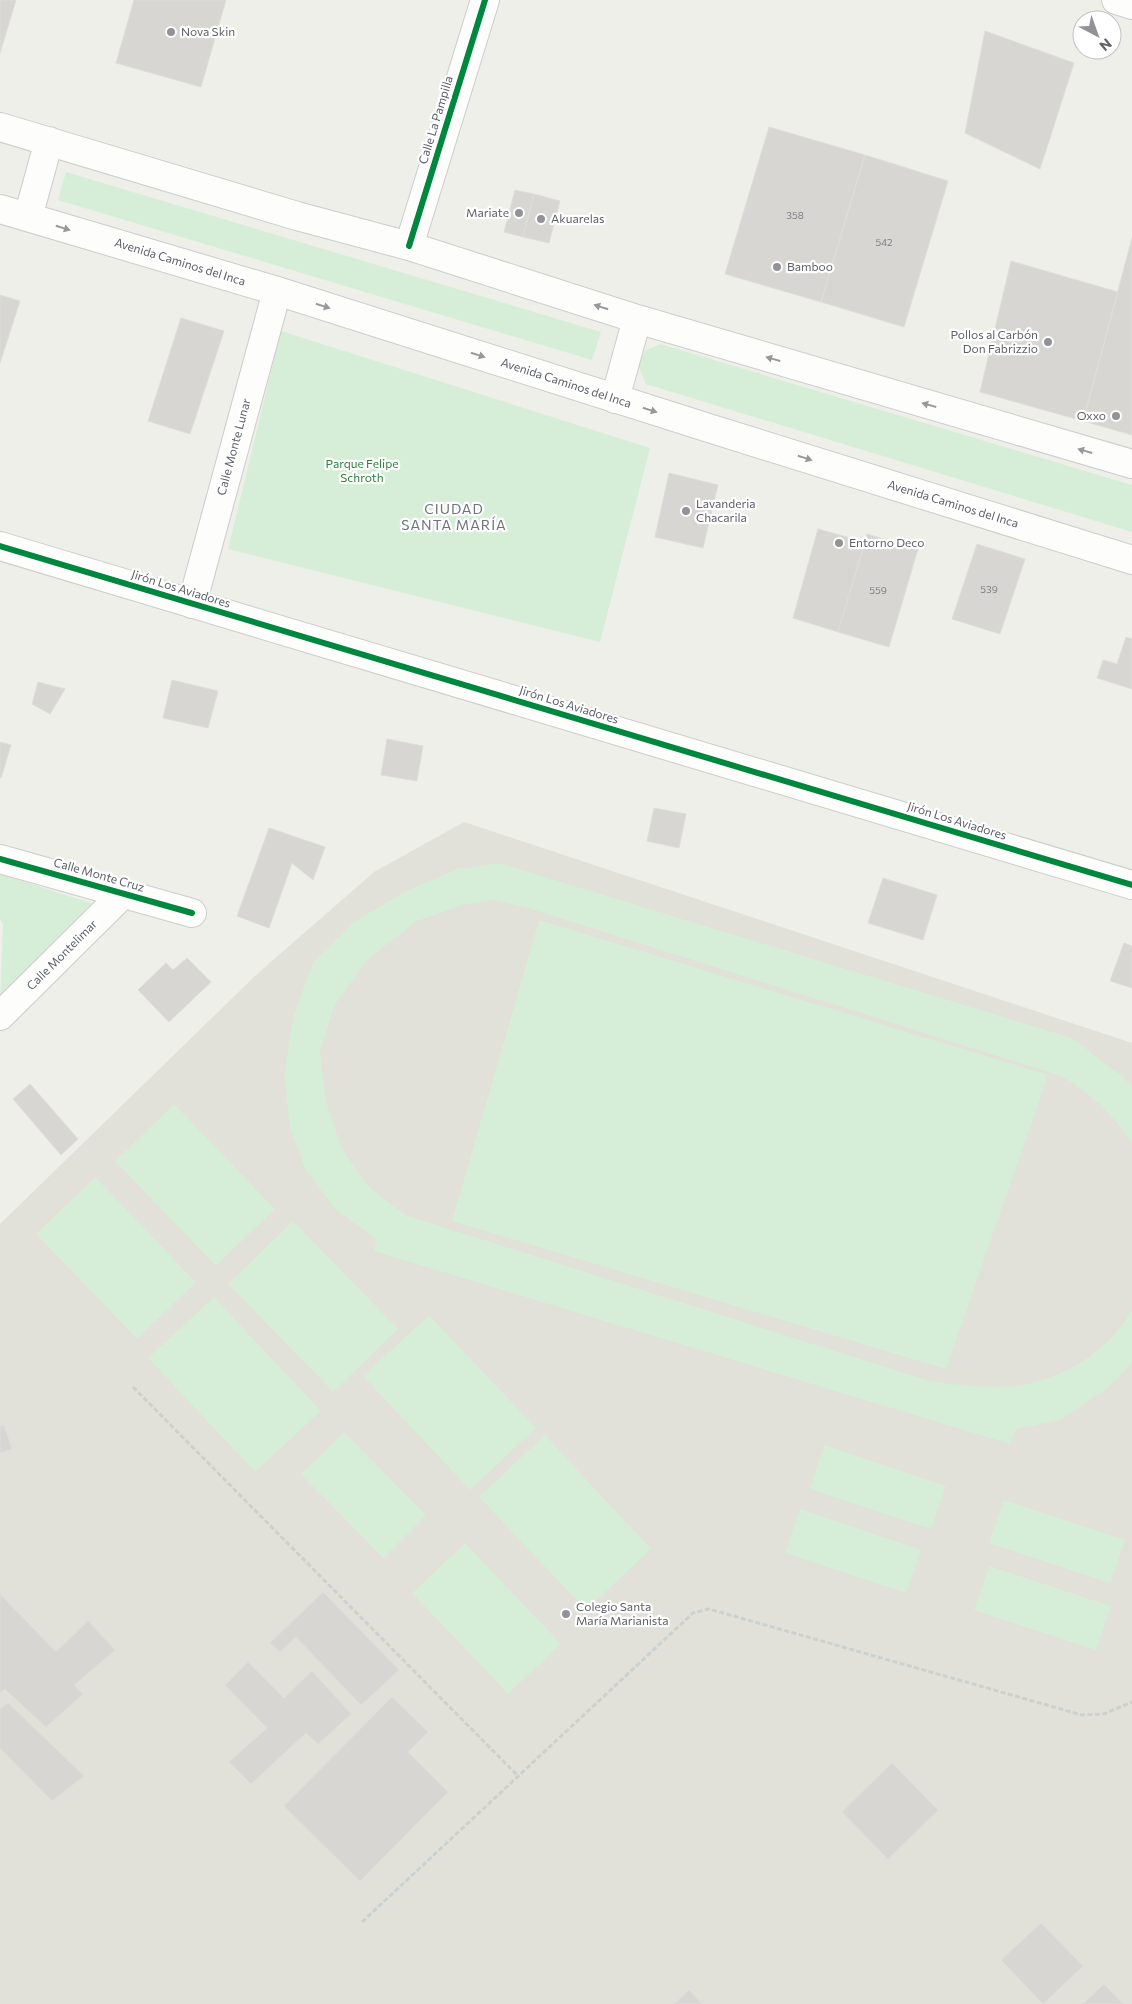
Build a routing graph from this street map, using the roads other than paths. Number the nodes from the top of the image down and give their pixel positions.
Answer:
1 (485, 0) edge
2 (1116, 0) edge
3 (1132, 5) edge
4 (0, 127) edge
5 (49, 141) junction
6 (0, 209) edge
7 (28, 217) junction
8 (409, 246) junction
9 (277, 291) junction
10 (637, 319) junction
11 (615, 399) junction
12 (1132, 464) edge
13 (0, 546) edge
14 (1132, 560) edge
15 (192, 604) junction
16 (0, 859) edge
17 (1132, 885) edge
18 (124, 894) junction
19 (192, 913) dead end
20 (0, 1016) edge

1 - 8 main road, Calle La Pampilla
2 - 3 main road
4 - 5 main road
5 - 7 main road
5 - 8 main road
6 - 7 main road, Avenida Caminos del Inca
7 -> 9 main road, Avenida Caminos del Inca
10 -> 8 main road
9 -> 11 main road, Avenida Caminos del Inca
9 - 15 main road, Calle Monte Lunar
10 - 11 main road
12 -> 10 main road
11 -> 14 main road, Avenida Caminos del Inca
13 - 15 main road, Jirón Los Aviadores
15 - 17 main road, Jirón Los Aviadores
16 - 18 main road, Calle Monte Cruz
18 - 19 main road, Calle Monte Cruz
18 - 20 main road, Calle Montelimar

